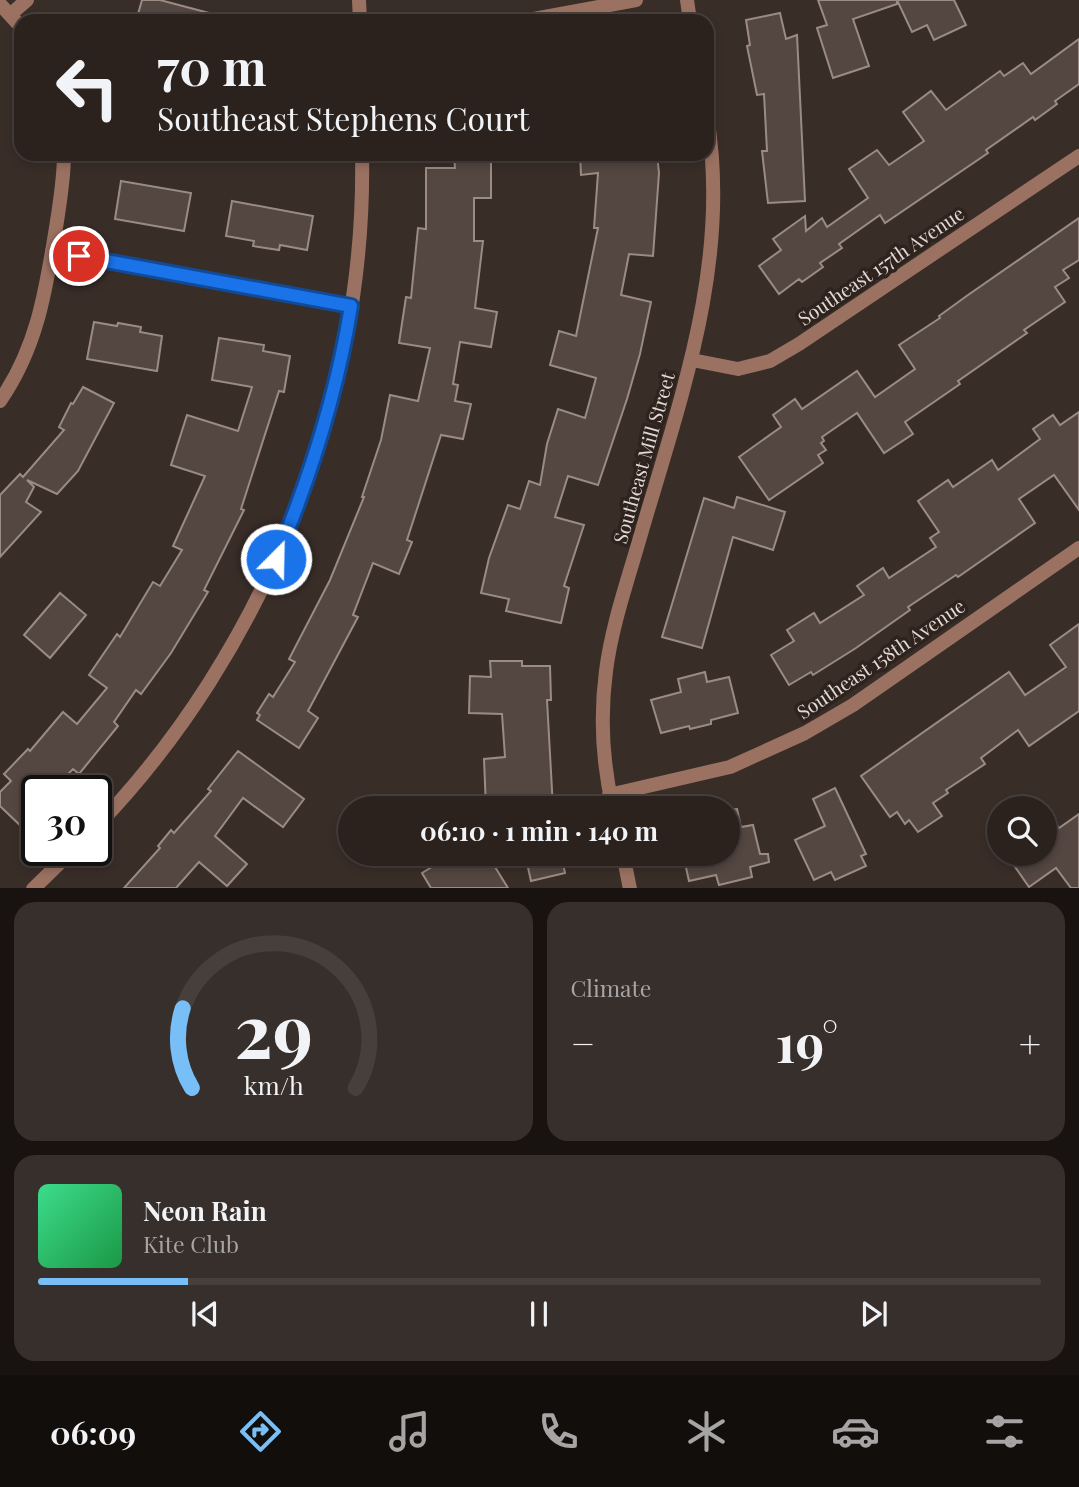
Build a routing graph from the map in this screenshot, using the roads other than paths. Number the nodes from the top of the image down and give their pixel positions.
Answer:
1 (27, 0) edge
2 (636, 0) edge
3 (0, 4) edge
4 (12, 14) junction
5 (561, 14) edge
6 (14, 17) edge
7 (1079, 156) edge
8 (64, 161) edge
9 (362, 161) edge
10 (712, 161) edge
11 (52, 251) junction
12 (351, 306) junction
13 (692, 360) junction
14 (0, 401) edge
15 (1079, 548) edge
16 (610, 796) edge
17 (631, 796) edge
18 (112, 808) edge
19 (56, 866) edge
20 (625, 866) edge
21 (33, 888) edge
22 (630, 888) edge

1 - 4 street
2 - 5 street
3 - 4 street
4 - 6 street
7 - 13 street, Southeast 157th Avenue
8 - 11 street
9 - 12 street
10 - 13 street, Southeast Mill Street
11 - 12 street
11 - 14 street
12 - 18 street
13 - 16 street, Southeast Mill Street
15 - 17 street, Southeast 158th Avenue
19 - 21 street
20 - 22 street

